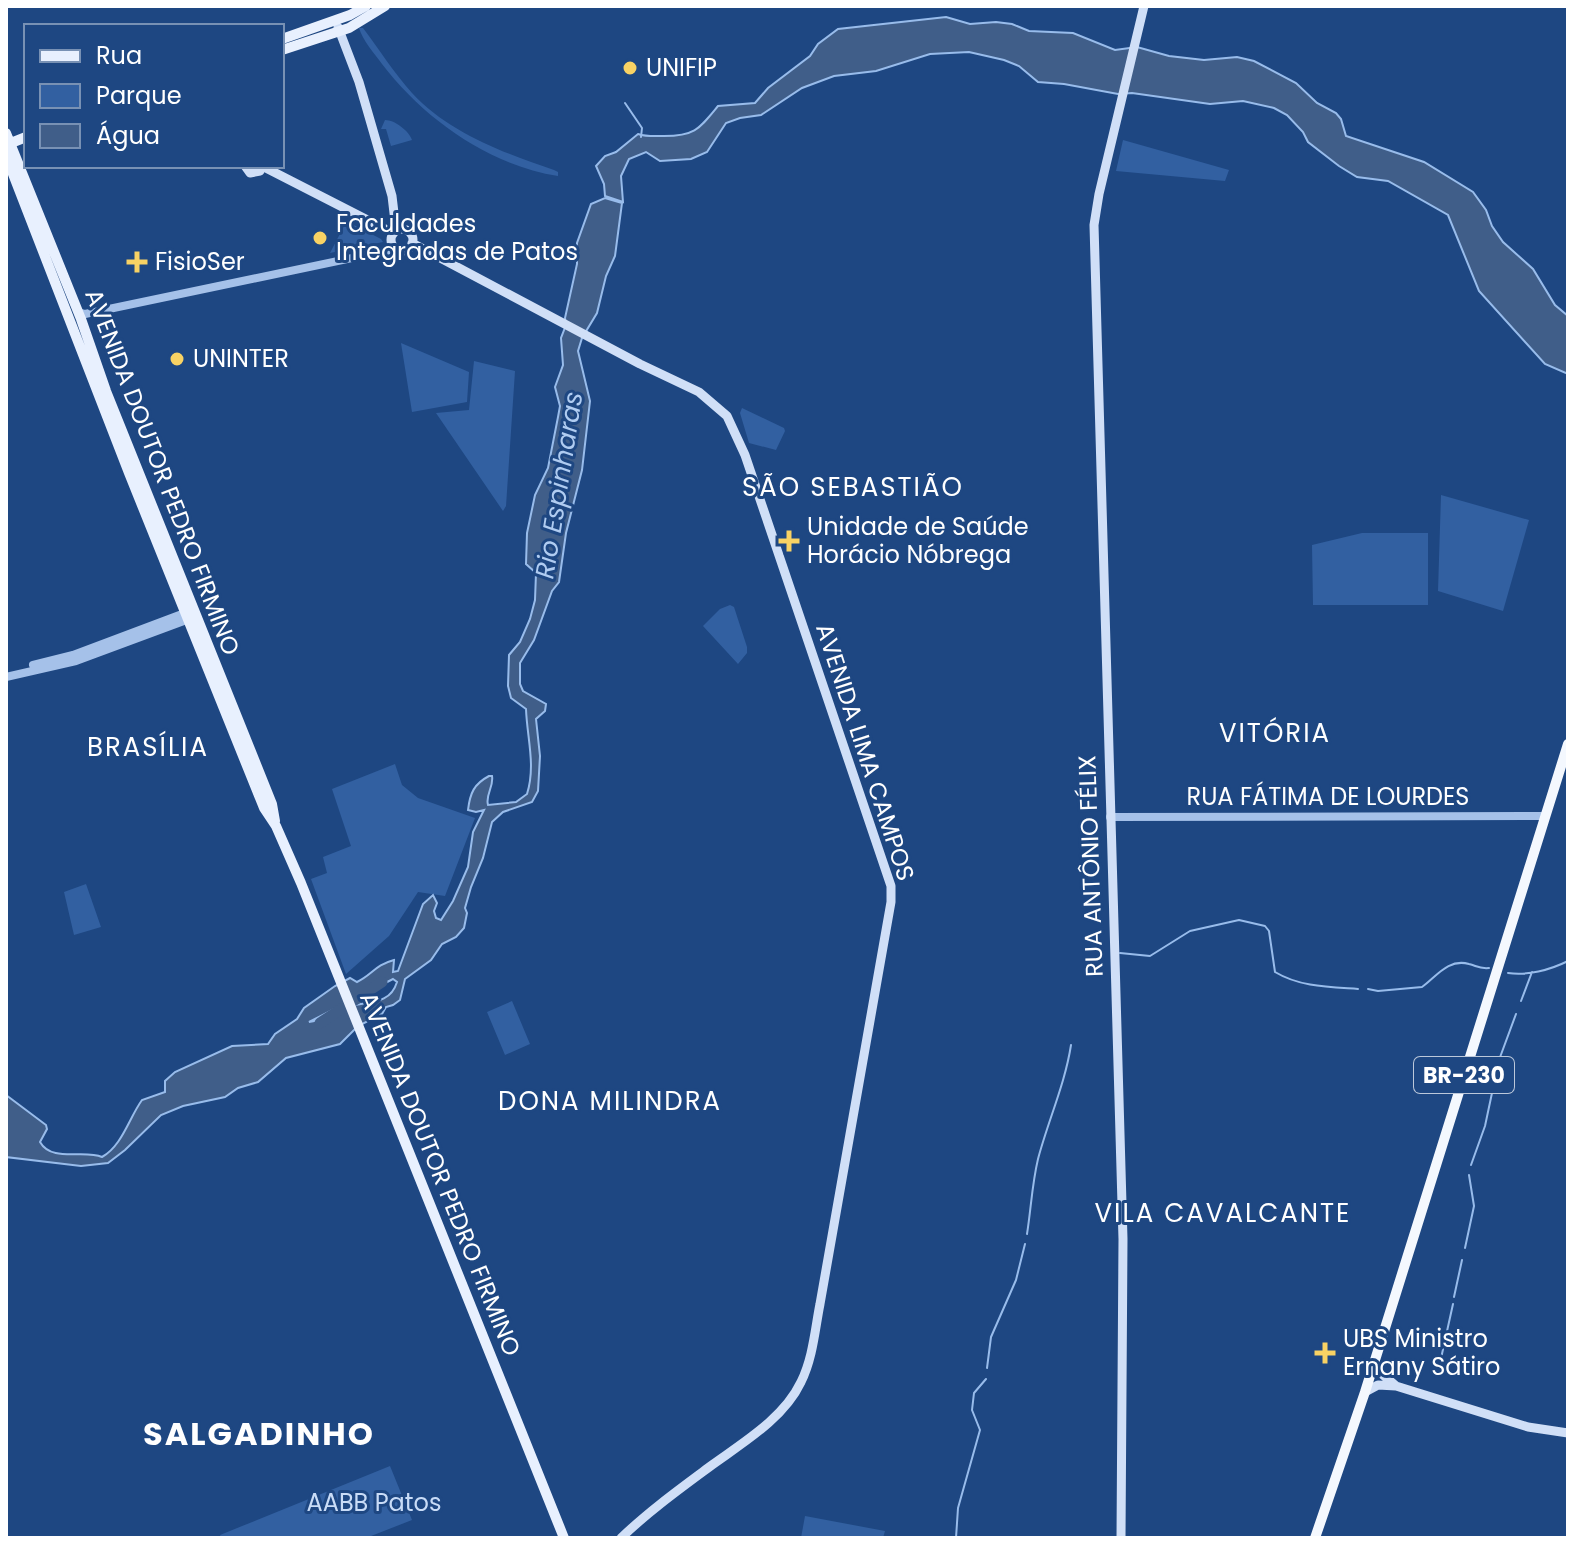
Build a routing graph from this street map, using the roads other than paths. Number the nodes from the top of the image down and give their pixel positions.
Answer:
1 (366, 6) edge
2 (385, 6) edge
3 (1143, 11) edge
4 (342, 26) junction
5 (284, 39) edge
6 (284, 49) edge
7 (7, 141) edge
8 (12, 156) edge
9 (261, 168) edge
10 (396, 210) junction
11 (393, 233) junction
12 (411, 241) junction
13 (395, 249) junction
14 (81, 315) junction
15 (192, 614) junction
16 (6, 674) edge
17 (1568, 744) edge
18 (1545, 816) junction
19 (1110, 817) junction
20 (1374, 1362) junction
21 (1378, 1379) junction
22 (1365, 1392) junction
23 (1568, 1433) edge
24 (564, 1538) edge
25 (621, 1538) edge
26 (1121, 1538) edge
27 (1315, 1538) edge

1 - 4 main road
2 - 4 main road
3 - 19 main road, RUA ANTÔNIO FÉLIX
4 - 5 main road
4 - 6 main road
4 - 10 main road
7 - 8 main road, AVENIDA DOUTOR PEDRO FIRMINO
8 - 14 main road, AVENIDA DOUTOR PEDRO FIRMINO
8 - 15 main road, AVENIDA DOUTOR PEDRO FIRMINO
9 - 11 main road, AVENIDA LIMA CAMPOS
10 - 11 main road
10 - 12 main road
11 - 12 main road, AVENIDA LIMA CAMPOS
11 - 13 main road
12 - 13 main road
12 - 25 main road, AVENIDA LIMA CAMPOS
13 - 14 street
14 - 15 main road, AVENIDA DOUTOR PEDRO FIRMINO
15 - 16 street
15 - 24 main road, AVENIDA DOUTOR PEDRO FIRMINO
17 - 18 highway, BR-230
18 - 19 street, RUA FÁTIMA DE LOURDES
18 - 20 highway, BR-230
19 - 26 main road, RUA ANTÔNIO FÉLIX
20 - 21 main road
20 - 22 highway, BR-230
21 - 22 main road
21 - 23 main road
22 - 27 highway, BR-230

